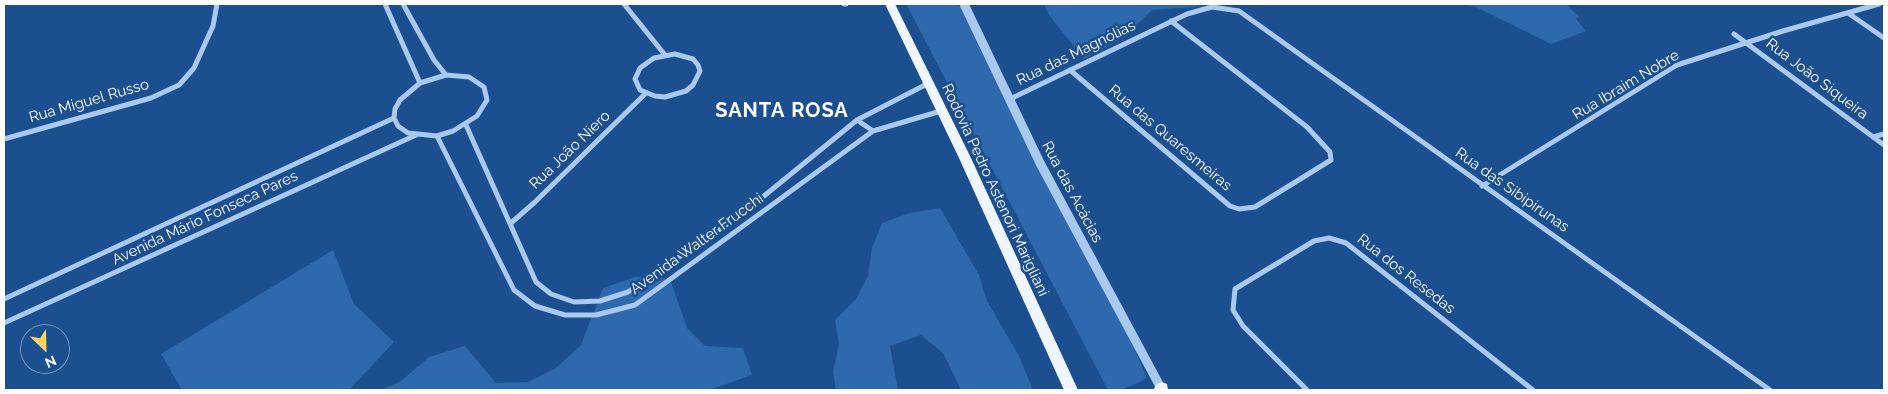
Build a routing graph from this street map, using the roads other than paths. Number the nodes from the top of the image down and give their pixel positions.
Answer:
1 (217, 4) edge
2 (384, 4) edge
3 (403, 4) edge
4 (624, 4) edge
5 (890, 4) edge
6 (964, 4) edge
7 (1879, 4) edge
8 (1239, 11) joint
9 (1848, 13) junction
10 (1171, 21) junction
11 (1734, 34) dead end
12 (1884, 38) edge
13 (1748, 44) junction
14 (665, 55) junction
15 (1070, 70) junction
16 (446, 75) junction
17 (420, 83) junction
18 (927, 84) junction
19 (646, 93) junction
20 (1010, 99) junction
21 (941, 111) junction
22 (394, 118) junction
23 (857, 120) junction
24 (466, 125) junction
25 (873, 131) junction
26 (1884, 134) edge
27 (416, 135) junction
28 (437, 136) junction
29 (1874, 137) junction
30 (4, 139) edge
31 (1884, 146) edge
32 (1482, 186) junction
33 (511, 223) junction
34 (4, 299) edge
35 (4, 324) edge
36 (1071, 390) edge
37 (1161, 390) edge
38 (1307, 390) edge
39 (1533, 390) edge
40 (1770, 390) edge

1 - 30 street, Rua Miguel Russo
2 - 17 street
3 - 16 street
4 - 14 street
5 - 18 main road, Rodovia Pedro Astenori Marigliani
6 - 20 street, Rua das Acácias
7 - 9 street, Rua Ibraim Nobre
8 - 10 street, Rua das Magnólias
8 - 32 street, Rua das Sibipirunas
9 - 12 street
9 - 13 street, Rua Ibraim Nobre
10 - 15 street, Rua das Magnólias
10 - 15 street, Rua das Quaresmeiras
11 - 13 street, Rua João Siqueira
13 - 29 street, Rua João Siqueira
13 - 32 street, Rua Ibraim Nobre
14 - 19 street
14 - 19 street
15 - 20 street, Rua das Magnólias
16 - 17 street
16 - 24 street
17 - 22 street
18 - 21 main road, Rodovia Pedro Astenori Marigliani
18 - 23 street, Avenida Walter Frucchi
19 - 33 street, Rua João Niero
20 - 37 street, Rua das Acácias
21 - 25 street, Avenida Walter Frucchi
21 - 36 main road, Rodovia Pedro Astenori Marigliani
22 - 27 street
22 - 34 street, Avenida Mário Fonseca Pares
23 - 25 street
23 - 33 street, Avenida Walter Frucchi
24 - 28 street
24 - 33 street, Avenida Walter Frucchi
25 - 28 street, Avenida Walter Frucchi
26 - 29 street
27 - 28 street
27 - 35 street, Avenida Mário Fonseca Pares
29 - 31 street, Rua João Siqueira
32 - 40 street, Rua das Sibipirunas
38 - 39 street, Rua dos Resedas

